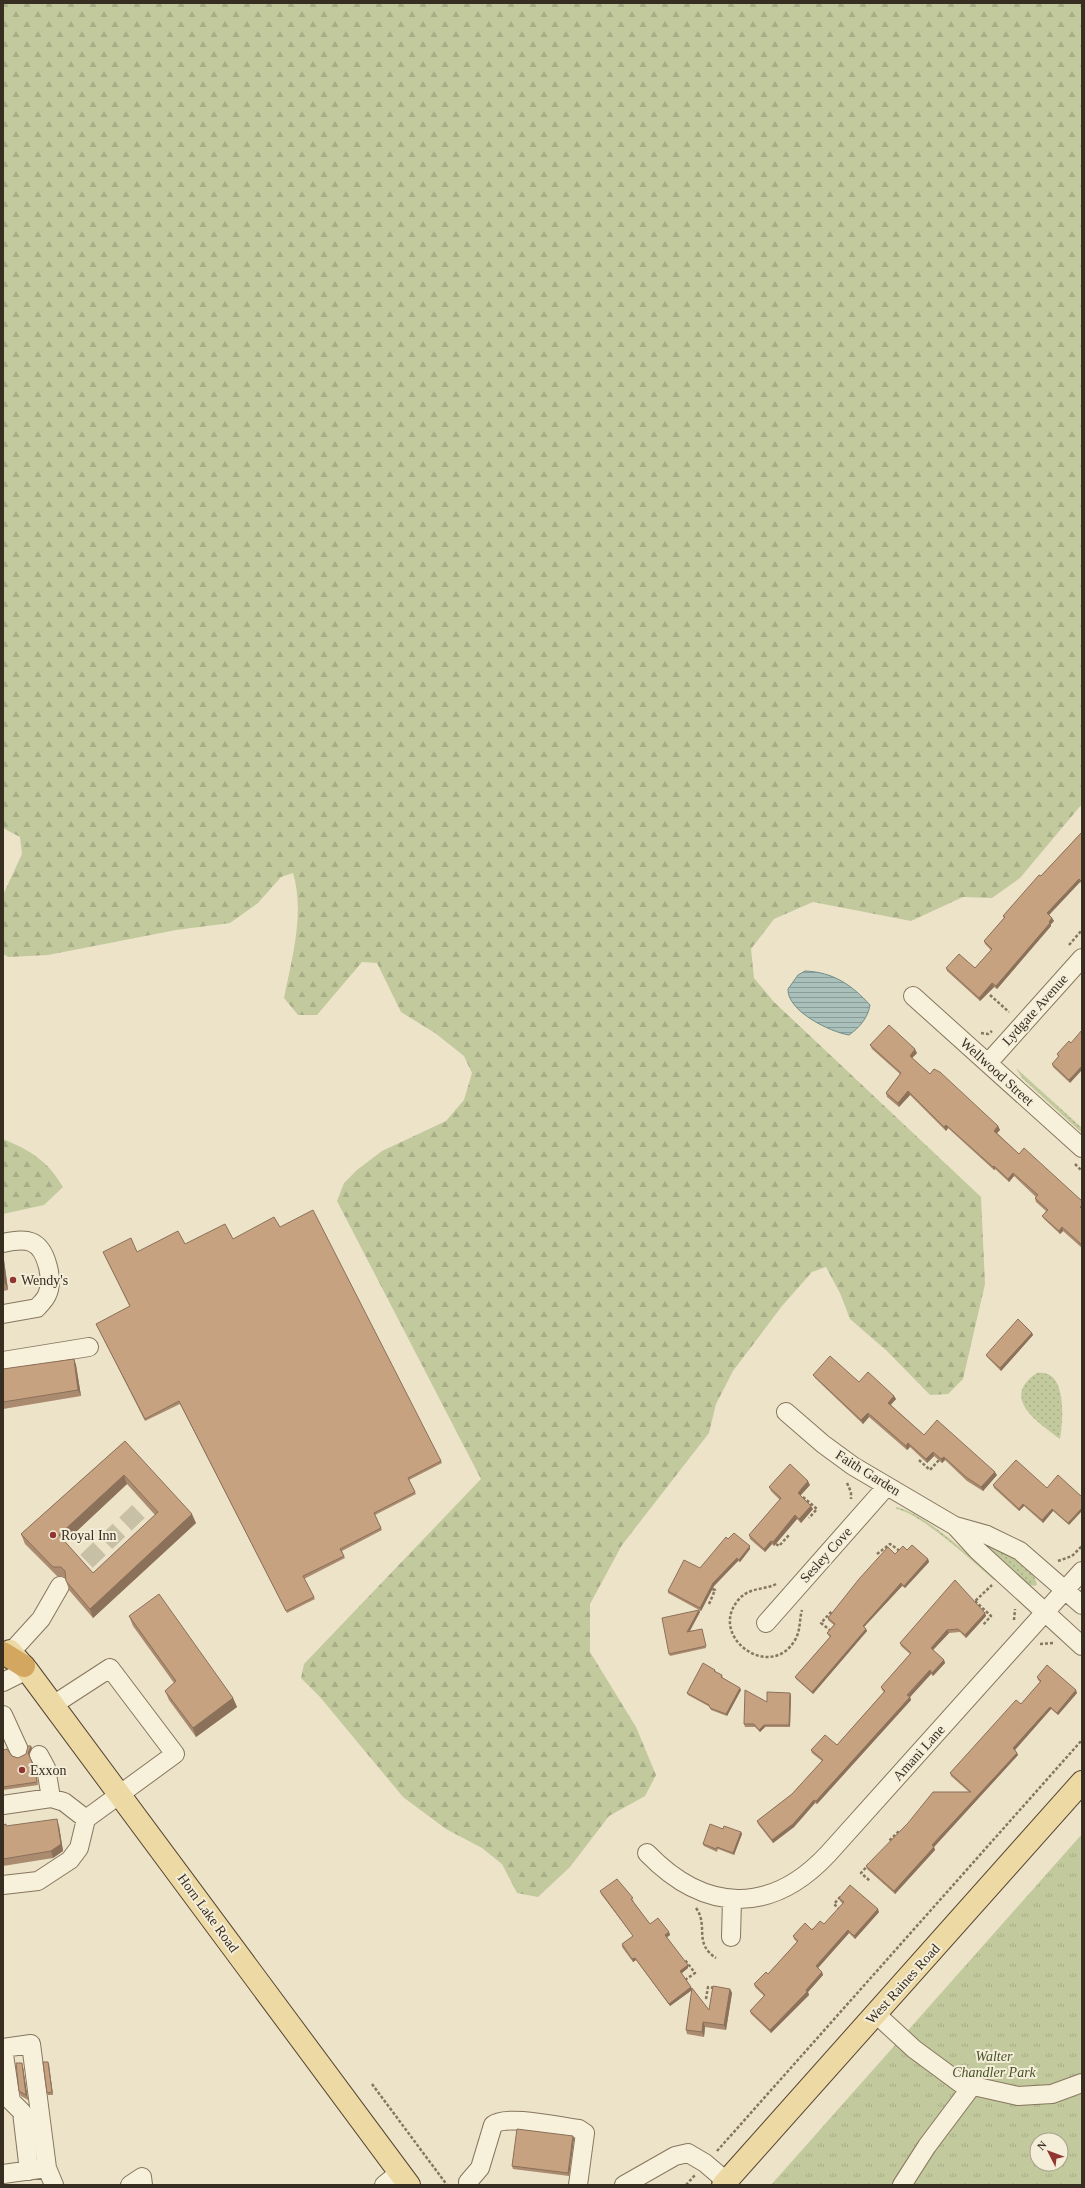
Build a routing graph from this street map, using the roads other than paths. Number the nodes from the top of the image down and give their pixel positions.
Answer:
1 (1082, 958) edge
2 (912, 996) dead end
3 (988, 1063) junction
4 (1082, 1148) edge
5 (3, 1243) edge
6 (3, 1314) edge
7 (89, 1347) dead end
8 (3, 1361) edge
9 (786, 1412) dead end
10 (886, 1487) junction
11 (955, 1526) junction
12 (1082, 1570) edge
13 (60, 1586) tunnel mouth
14 (1065, 1590) junction
15 (1082, 1605) edge
16 (1045, 1612) junction
17 (766, 1623) dead end
18 (1082, 1646) edge
19 (14, 1657) edge
20 (3, 1682) edge
21 (54, 1706) junction
22 (5, 1721) edge
23 (1082, 1782) edge
24 (121, 1795) junction
25 (51, 1798) junction
26 (4, 1800) edge
27 (86, 1818) junction
28 (647, 1853) dead end
29 (3, 1885) edge
30 (732, 1900) junction
31 (731, 1937) dead end
32 (876, 2014) junction
33 (3, 2048) edge
34 (1082, 2083) edge
35 (972, 2086) junction
36 (47, 2168) junction
37 (28, 2171) junction
38 (3, 2174) edge
39 (398, 2181) edge
40 (725, 2183) edge
41 (469, 2184) edge
42 (54, 2185) edge
43 (130, 2185) edge
44 (143, 2185) edge
45 (578, 2185) edge
46 (624, 2185) edge
47 (902, 2185) edge

1 - 3 street, Lydgate Avenue
2 - 3 street, Wellwood Street
3 - 4 street, Wellwood Street
5 - 6 street
7 - 8 street
9 - 10 street, Faith Garden
10 - 11 street, Faith Garden
10 - 17 street, Sesley Cove
11 - 14 street, Faith Garden
11 - 16 street, Faith Garden
12 - 14 street, Amani Lane
13 - 19 street
14 - 15 street, Faith Garden
14 - 16 street, Amani Lane
16 - 18 street, Faith Garden
16 - 30 street, Amani Lane
19 - 20 street
19 - 21 main road, Horn Lake Road
21 - 24 main road, Horn Lake Road
21 - 24 street
22 - 25 street
23 - 32 main road, West Raines Road
24 - 27 street
24 - 39 main road, Horn Lake Road
25 - 26 street
25 - 27 street
27 - 29 street
28 - 30 street, Amani Lane
30 - 31 street
32 - 35 street
32 - 40 main road, West Raines Road
33 - 36 street
33 - 37 street
34 - 35 street
35 - 47 street
36 - 37 street
36 - 42 street
37 - 38 street
40 - 46 street
41 - 45 street
43 - 44 street

